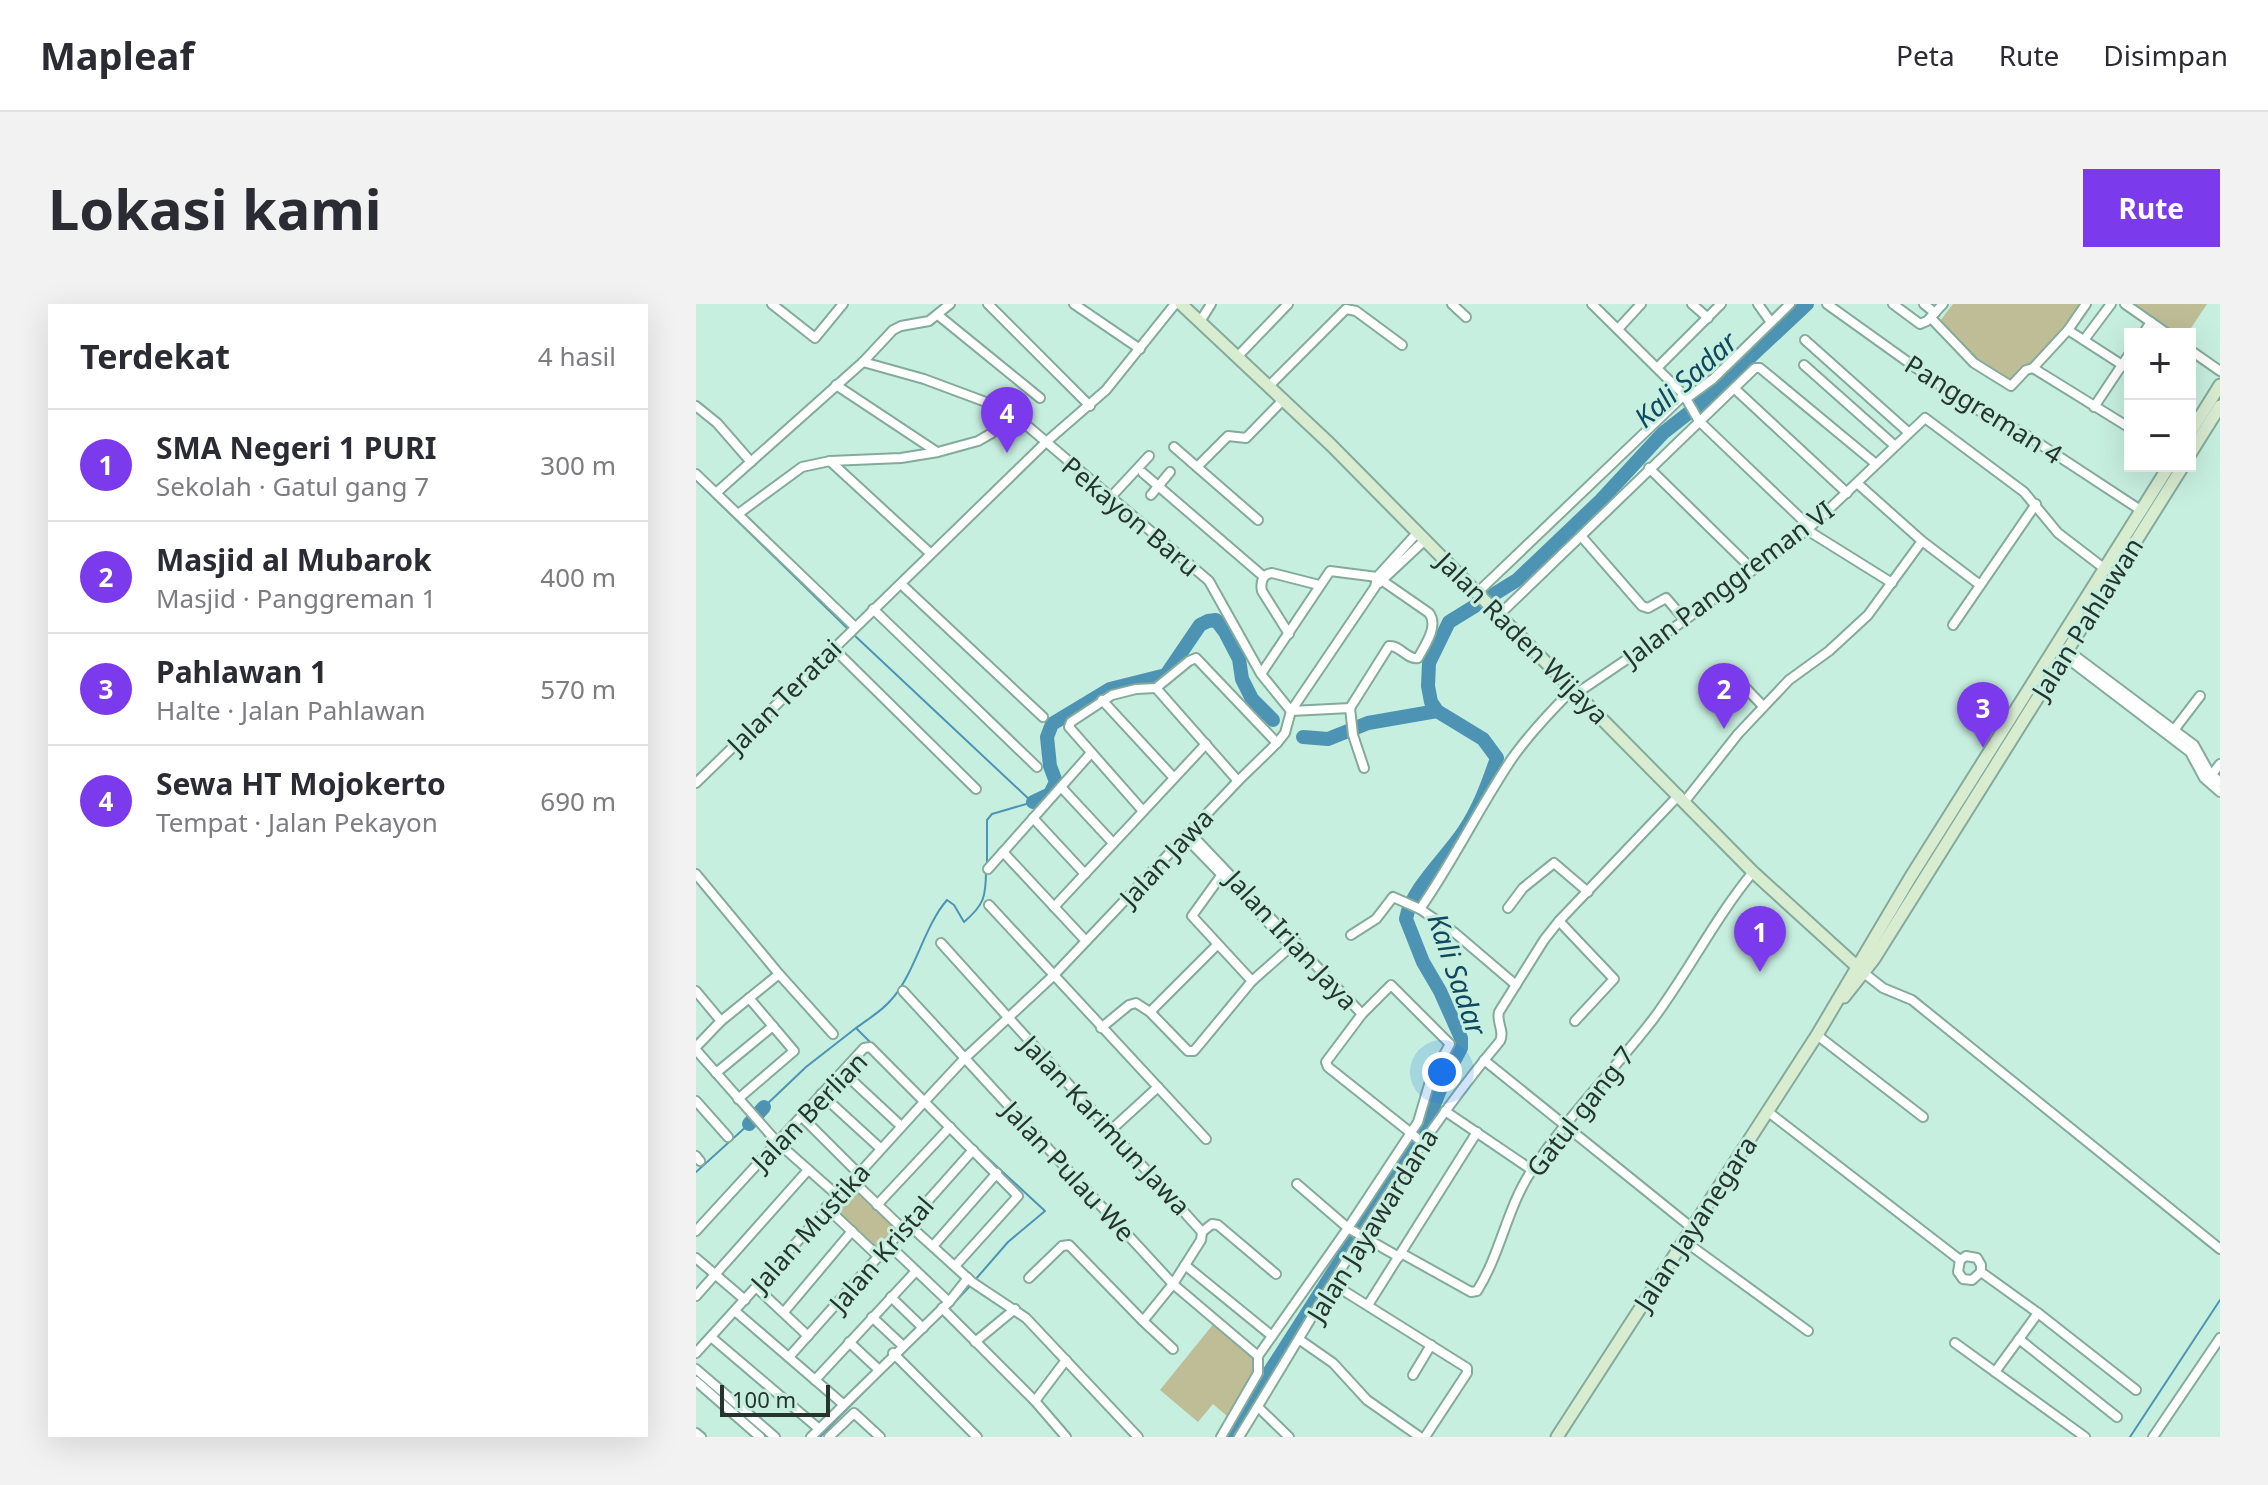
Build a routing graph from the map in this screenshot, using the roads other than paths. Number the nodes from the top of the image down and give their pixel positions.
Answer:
1 (772, 304) edge
2 (843, 304) edge
3 (950, 304) edge
4 (988, 304) edge
5 (1074, 304) edge
6 (1178, 304) edge
7 (1211, 304) edge
8 (1288, 304) edge
9 (1452, 304) edge
10 (1592, 304) edge
11 (1641, 304) edge
12 (1692, 304) edge
13 (1721, 304) edge
14 (1758, 304) edge
15 (1790, 304) edge
16 (1827, 304) edge
17 (1893, 304) edge
18 (1924, 304) edge
19 (1943, 304) edge
20 (2086, 304) edge
21 (2111, 304) edge
22 (2125, 304) edge
23 (938, 315) junction
24 (1933, 315) junction
25 (1466, 317) dead end
26 (1708, 318) junction
27 (1201, 320) junction
28 (1770, 321) junction
29 (2151, 322) junction
30 (2147, 328) edge
31 (2160, 328) edge
32 (1618, 329) junction
33 (2068, 330) junction
34 (1805, 340) dead end
35 (2084, 340) junction
36 (1402, 345) dead end
37 (1140, 349) junction
38 (2196, 354) edge
39 (1238, 356) junction
40 (863, 362) junction
41 (1804, 365) dead end
42 (2124, 366) edge
43 (1657, 368) junction
44 (2033, 368) junction
45 (2124, 370) edge
46 (2220, 371) edge
47 (836, 385) junction
48 (1270, 385) junction
49 (2220, 385) edge
50 (1735, 389) junction
51 (1040, 398) dead end
52 (1284, 399) junction
53 (1687, 399) junction
54 (696, 406) edge
55 (1090, 406) junction
56 (2220, 406) edge
57 (2094, 407) junction
58 (1010, 411) junction
59 (1697, 418) junction
60 (2196, 423) edge
61 (2124, 424) edge
62 (1908, 432) junction
63 (1045, 443) junction
64 (2196, 444) edge
65 (1894, 445) junction
66 (1174, 447) dead end
67 (938, 452) junction
68 (1149, 456) dead end
69 (830, 461) junction
70 (751, 462) junction
71 (1876, 464) junction
72 (1197, 467) junction
73 (1649, 468) junction
74 (1170, 472) dead end
75 (2165, 472) edge
76 (2179, 472) edge
77 (1143, 473) dead end
78 (696, 474) edge
79 (1857, 483) junction
80 (1159, 486) junction
81 (716, 493) junction
82 (1847, 493) junction
83 (1151, 495) dead end
84 (1110, 498) junction
85 (2036, 504) junction
86 (2142, 511) junction
87 (738, 514) junction
88 (1258, 520) dead end
89 (1808, 529) junction
90 (2136, 529) junction
91 (1581, 536) junction
92 (1421, 537) junction
93 (1922, 541) junction
94 (930, 553) junction
95 (2105, 569) junction
96 (1753, 570) junction
97 (1264, 577) junction
98 (1378, 581) junction
99 (1892, 583) junction
100 (901, 584) junction
101 (1319, 585) junction
102 (1980, 585) junction
103 (1480, 594) junction
104 (873, 609) junction
105 (1498, 614) junction
106 (1685, 620) junction
107 (1953, 625) dead end
108 (851, 630) junction
109 (1289, 634) junction
110 (833, 648) junction
111 (2061, 650) junction
112 (1261, 674) junction
113 (1734, 676) dead end
114 (1156, 688) junction
115 (1575, 691) junction
116 (2200, 696) dead end
117 (1102, 700) junction
118 (1763, 706) junction
119 (1350, 708) junction
120 (1290, 715) junction
121 (1043, 717) dead end
122 (2174, 730) junction
123 (1277, 743) junction
124 (1206, 744) junction
125 (1091, 753) junction
126 (2220, 764) edge
127 (1037, 767) dead end
128 (1364, 768) dead end
129 (1174, 778) junction
130 (2209, 778) junction
131 (1238, 781) junction
132 (2220, 782) edge
133 (696, 783) edge
134 (1061, 787) junction
135 (976, 789) dead end
136 (2220, 792) edge
137 (1682, 798) junction
138 (1143, 811) junction
139 (1033, 818) junction
140 (1188, 835) junction
141 (1113, 843) junction
142 (1003, 852) junction
143 (988, 869) dead end
144 (1224, 872) junction
145 (1753, 872) junction
146 (696, 874) edge
147 (1085, 874) junction
148 (1588, 892) junction
149 (989, 905) dead end
150 (1054, 907) junction
151 (1418, 908) junction
152 (1508, 908) dead end
153 (1559, 921) junction
154 (1351, 935) dead end
155 (1086, 941) junction
156 (941, 943) dead end
157 (1293, 944) junction
158 (1217, 945) junction
159 (1860, 970) junction
160 (779, 974) junction
161 (1053, 976) junction
162 (1252, 981) junction
163 (1516, 985) junction
164 (696, 991) edge
165 (903, 991) dead end
166 (749, 998) junction
167 (1150, 1012) junction
168 (1362, 1014) junction
169 (1008, 1019) junction
170 (721, 1021) junction
171 (1575, 1021) dead end
172 (773, 1026) junction
173 (1101, 1028) junction
174 (833, 1034) dead end
175 (1817, 1035) junction
176 (696, 1048) edge
177 (965, 1058) junction
178 (1484, 1060) junction
179 (843, 1072) junction
180 (716, 1073) junction
181 (1158, 1087) junction
182 (821, 1094) junction
183 (738, 1099) junction
184 (926, 1100) junction
185 (696, 1101) edge
186 (1445, 1111) junction
187 (1767, 1111) junction
188 (802, 1117) junction
189 (1923, 1117) dead end
190 (901, 1126) junction
191 (950, 1127) junction
192 (1564, 1127) junction
193 (1111, 1130) junction
194 (1477, 1132) junction
195 (728, 1137) dead end
196 (1417, 1138) junction
197 (1206, 1139) dead end
198 (777, 1142) junction
199 (880, 1148) junction
200 (973, 1150) junction
201 (808, 1170) junction
202 (1532, 1170) junction
203 (997, 1173) junction
204 (855, 1176) junction
205 (1297, 1184) dead end
206 (837, 1195) junction
207 (877, 1205) junction
208 (826, 1207) junction
209 (906, 1227) junction
210 (1691, 1227) junction
211 (696, 1231) edge
212 (852, 1231) junction
213 (1202, 1232) junction
214 (1356, 1232) junction
215 (1683, 1240) junction
216 (890, 1246) junction
217 (933, 1246) junction
218 (2220, 1249) edge
219 (1400, 1255) junction
220 (879, 1257) junction
221 (696, 1258) edge
222 (1960, 1260) junction
223 (1185, 1265) junction
224 (955, 1266) junction
225 (916, 1271) junction
226 (1981, 1272) junction
227 (715, 1274) junction
228 (1276, 1274) dead end
229 (1029, 1278) dead end
230 (972, 1281) junction
231 (1173, 1284) junction
232 (1333, 1284) junction
233 (756, 1287) junction
234 (696, 1296) edge
235 (891, 1297) junction
236 (745, 1300) junction
237 (1368, 1305) junction
238 (946, 1308) junction
239 (1015, 1309) junction
240 (735, 1311) junction
241 (784, 1312) junction
242 (2038, 1313) junction
243 (872, 1317) junction
244 (1143, 1321) junction
245 (923, 1328) junction
246 (1808, 1331) dead end
247 (808, 1336) junction
248 (1272, 1336) junction
249 (711, 1337) junction
250 (2220, 1338) edge
251 (2019, 1339) junction
252 (1300, 1340) junction
253 (849, 1342) junction
254 (975, 1342) junction
255 (1955, 1343) dead end
256 (902, 1345) junction
257 (1431, 1345) junction
258 (1173, 1349) dead end
259 (696, 1353) edge
260 (895, 1355) junction
261 (1258, 1356) junction
262 (789, 1357) junction
263 (1066, 1360) junction
264 (696, 1369) edge
265 (878, 1369) junction
266 (1995, 1372) junction
267 (1413, 1375) dead end
268 (815, 1380) junction
269 (696, 1381) edge
270 (2136, 1390) dead end
271 (1035, 1401) junction
272 (843, 1404) junction
273 (1258, 1407) junction
274 (2117, 1417) dead end
275 (818, 1428) junction
276 (696, 1433) edge
277 (2157, 1436) edge
278 (701, 1437) edge
279 (760, 1437) edge
280 (775, 1437) edge
281 (811, 1437) edge
282 (829, 1437) edge
283 (880, 1437) edge
284 (977, 1437) edge
285 (1066, 1437) edge
286 (1138, 1437) edge
287 (1221, 1437) edge
288 (1239, 1437) edge
289 (1289, 1437) edge
290 (1423, 1437) edge
291 (1557, 1437) edge
292 (2085, 1437) edge

1 - 2 street
3 - 23 street
4 - 55 street
5 - 37 street
6 - 27 main road, Jalan Raden Wijaya
6 - 37 street, Jalan Teratai
7 - 27 street
8 - 39 street
9 - 25 street
10 - 32 street
11 - 32 street
12 - 26 street
13 - 26 street
14 - 28 street
15 - 28 street
16 - 86 street, Panggreman 4
17 - 24 street
18 - 24 street
19 - 24 street
20 - 33 street
21 - 35 street
22 - 29 street
23 - 40 street
23 - 51 street
24 - 44 street
26 - 43 street
27 - 39 main road, Jalan Raden Wijaya
28 - 53 street
29 - 30 street
29 - 31 street
32 - 43 street
33 - 35 street
33 - 44 street
34 - 62 street
35 - 42 street
36 - 48 street
37 - 55 street, Jalan Teratai
38 - 46 street
39 - 48 main road, Jalan Raden Wijaya
40 - 47 street
40 - 58 street
41 - 65 street
43 - 53 street
44 - 57 street
45 - 57 street
47 - 67 street
47 - 70 street
48 - 52 main road, Jalan Raden Wijaya
49 - 60 main road
50 - 59 street
50 - 71 street
50 - 82 street
52 - 72 street
52 - 92 main road, Jalan Raden Wijaya
53 - 59 street
53 - 103 street
54 - 70 street
55 - 63 street, Jalan Teratai
56 - 64 main road
57 - 61 street
58 - 63 street, Pekayon Baru
58 - 67 street
59 - 73 street
59 - 89 street
62 - 65 street, Jalan Panggreman VI
62 - 85 street
63 - 84 street, Pekayon Baru
63 - 94 street, Jalan Teratai
65 - 71 street, Jalan Panggreman VI
66 - 72 street
67 - 69 street
68 - 84 street
69 - 87 street
69 - 94 street
70 - 81 street
71 - 79 street, Jalan Panggreman VI
72 - 88 street
73 - 91 street
73 - 96 street
74 - 80 street
75 - 86 main road, Jalan Pahlawan
76 - 90 main road, Jalan Pahlawan
77 - 80 street
78 - 81 street
79 - 82 street, Jalan Panggreman VI
79 - 93 street
80 - 83 street
80 - 97 street
81 - 87 street
82 - 89 street, Jalan Panggreman VI
84 - 112 street, Pekayon Baru
85 - 95 street
85 - 102 street
86 - 90 main road, Jalan Pahlawan
87 - 108 street
89 - 96 street, Jalan Panggreman VI
89 - 99 street
90 - 95 main road, Jalan Pahlawan
90 - 111 main road, Jalan Pahlawan
91 - 105 street
91 - 106 street
92 - 98 street, Jalan Jawa
92 - 103 main road, Jalan Raden Wijaya
93 - 99 street, Jalan Jayawardana
93 - 102 street
94 - 100 street, Jalan Teratai
95 - 111 main road, Jalan Pahlawan
96 - 106 street, Jalan Panggreman VI
97 - 101 street
97 - 109 street
98 - 101 street
98 - 119 street
98 - 120 street, Jalan Jawa
99 - 118 street, Jalan Jayawardana
100 - 104 street, Jalan Teratai
100 - 121 street
101 - 109 street
102 - 107 street
103 - 105 main road, Jalan Raden Wijaya
104 - 108 street, Jalan Teratai
104 - 127 street
105 - 115 main road, Jalan Raden Wijaya
106 - 115 street, Jalan Panggreman VI
108 - 110 street, Jalan Teratai
109 - 112 street
110 - 133 street, Jalan Teratai
110 - 135 street
111 - 122 street
111 - 130 street
111 - 159 main road, Jalan Pahlawan
112 - 120 street, Pekayon Baru
113 - 118 street
114 - 117 street
114 - 123 street
114 - 124 street
115 - 137 main road, Jalan Raden Wijaya
115 - 151 street, Jalan Panggreman VI
116 - 122 street
117 - 125 street
117 - 129 street
118 - 137 street, Jalan Jayawardana
119 - 120 street
119 - 128 street
120 - 123 street, Jalan Jawa
122 - 130 street
123 - 131 street, Jalan Jawa
124 - 129 street
124 - 131 street
125 - 134 street
125 - 138 street
126 - 130 street
129 - 138 street
130 - 132 street
130 - 136 street
131 - 140 street, Jalan Jawa
134 - 139 street
134 - 141 street
137 - 145 main road, Jalan Raden Wijaya
137 - 148 street, Jalan Jayawardana
138 - 141 street
139 - 142 street
139 - 147 street
140 - 144 street, Jalan Irian Jaya
140 - 155 street, Jalan Jawa
141 - 147 street
142 - 143 street
142 - 150 street
144 - 157 street, Jalan Irian Jaya
144 - 158 street
145 - 159 main road, Jalan Raden Wijaya
145 - 192 street, Gatul gang 7
146 - 160 street
147 - 150 street
148 - 152 street
148 - 153 street, Jalan Jayawardana
149 - 161 street
150 - 155 street
151 - 154 street
151 - 163 street
153 - 163 street, Jalan Jayawardana
153 - 171 street
155 - 161 street, Jalan Jawa
156 - 169 street, Jalan Karimun Jawa
157 - 162 street
157 - 168 street, Jalan Irian Jaya
158 - 162 street
158 - 167 street
159 - 175 main road, Jalan Jayanegara
159 - 218 street
160 - 166 street
160 - 174 street
161 - 169 street, Jalan Jawa
161 - 173 street
162 - 167 street
163 - 178 street, Jalan Jayawardana
164 - 170 street
165 - 177 street, Jalan Pulau We
166 - 170 street
166 - 172 street
167 - 173 street
168 - 196 street, Jalan Irian Jaya
168 - 196 street
169 - 177 street, Jalan Jawa
169 - 193 street, Jalan Karimun Jawa
170 - 176 street
172 - 180 street
172 - 183 street
173 - 181 street
175 - 187 main road, Jalan Jayanegara
175 - 189 street
176 - 180 street
177 - 184 street, Jalan Jawa
177 - 231 street, Jalan Pulau We
178 - 186 street, Jalan Jayawardana
178 - 192 street
179 - 182 street, Jalan Berlian
179 - 184 street, Jalan Berlian
179 - 190 street
180 - 183 street
181 - 193 street
181 - 197 street
182 - 188 street, Jalan Berlian
182 - 199 street
183 - 198 street
184 - 190 street, Jalan Mustika
184 - 191 street
185 - 195 street
186 - 194 street
186 - 196 street, Jalan Jayawardana
187 - 210 main road, Jalan Jayanegara
187 - 222 street
188 - 198 street, Jalan Berlian
188 - 204 street
190 - 199 street, Jalan Mustika
191 - 200 street
191 - 207 street
192 - 202 street, Gatul gang 7
192 - 210 street
193 - 213 street, Jalan Karimun Jawa
194 - 202 street
194 - 219 street
196 - 214 street
196 - 214 street, Jalan Jayawardana
198 - 201 street
198 - 211 street, Jalan Berlian
199 - 204 street, Jalan Mustika
200 - 203 street
200 - 209 street, Jalan Kristal
201 - 206 street
201 - 227 street
202 - 219 street, Gatul gang 7
203 - 217 street
203 - 224 street
204 - 206 street, Jalan Mustika
204 - 207 street
205 - 214 street
206 - 208 street, Jalan Mustika
207 - 209 street
208 - 212 street
208 - 233 street, Jalan Mustika
209 - 216 street, Jalan Kristal
209 - 217 street
210 - 215 main road, Jalan Jayanegara
212 - 220 street
212 - 241 street
213 - 223 street
213 - 228 street
214 - 219 street
214 - 232 street, Jalan Jayawardana
214 - 248 street
215 - 246 street
215 - 291 main road, Jalan Jayanegara
216 - 220 street, Jalan Kristal
216 - 225 street
217 - 224 street
219 - 237 street
220 - 247 street, Jalan Kristal
221 - 227 street
222 - 226 street
222 - 226 street
223 - 231 street
223 - 248 street
224 - 230 street
225 - 235 street
225 - 238 street
226 - 242 street
227 - 234 street
227 - 236 street
229 - 244 street
230 - 238 street
230 - 239 street
231 - 244 street
231 - 261 street, Jalan Pulau We
232 - 237 street
232 - 252 street, Jalan Jayawardana
233 - 236 street, Jalan Mustika
233 - 241 street
235 - 243 street
235 - 245 street
236 - 240 street, Jalan Mustika
237 - 257 street
238 - 245 street
238 - 254 street
239 - 254 street
239 - 263 street
240 - 249 street, Jalan Mustika
240 - 262 street
241 - 247 street
242 - 251 street
242 - 270 street
243 - 253 street
243 - 256 street
244 - 258 street
245 - 256 street
247 - 262 street, Jalan Kristal
248 - 261 street
249 - 259 street, Jalan Mustika
249 - 275 street
250 - 277 street
251 - 266 street
251 - 274 street
252 - 273 street, Jalan Jayawardana
252 - 290 street
253 - 265 street
253 - 268 street
254 - 271 street
255 - 266 street
256 - 260 street
257 - 267 street
257 - 290 street
260 - 265 street
260 - 284 street
261 - 287 street
262 - 268 street
263 - 271 street
263 - 286 street
264 - 280 street
265 - 272 street
266 - 292 street
268 - 272 street
269 - 279 street
271 - 285 street
272 - 275 street
273 - 288 street, Jalan Jayawardana
273 - 289 street
275 - 281 street
276 - 278 street
282 - 283 street

